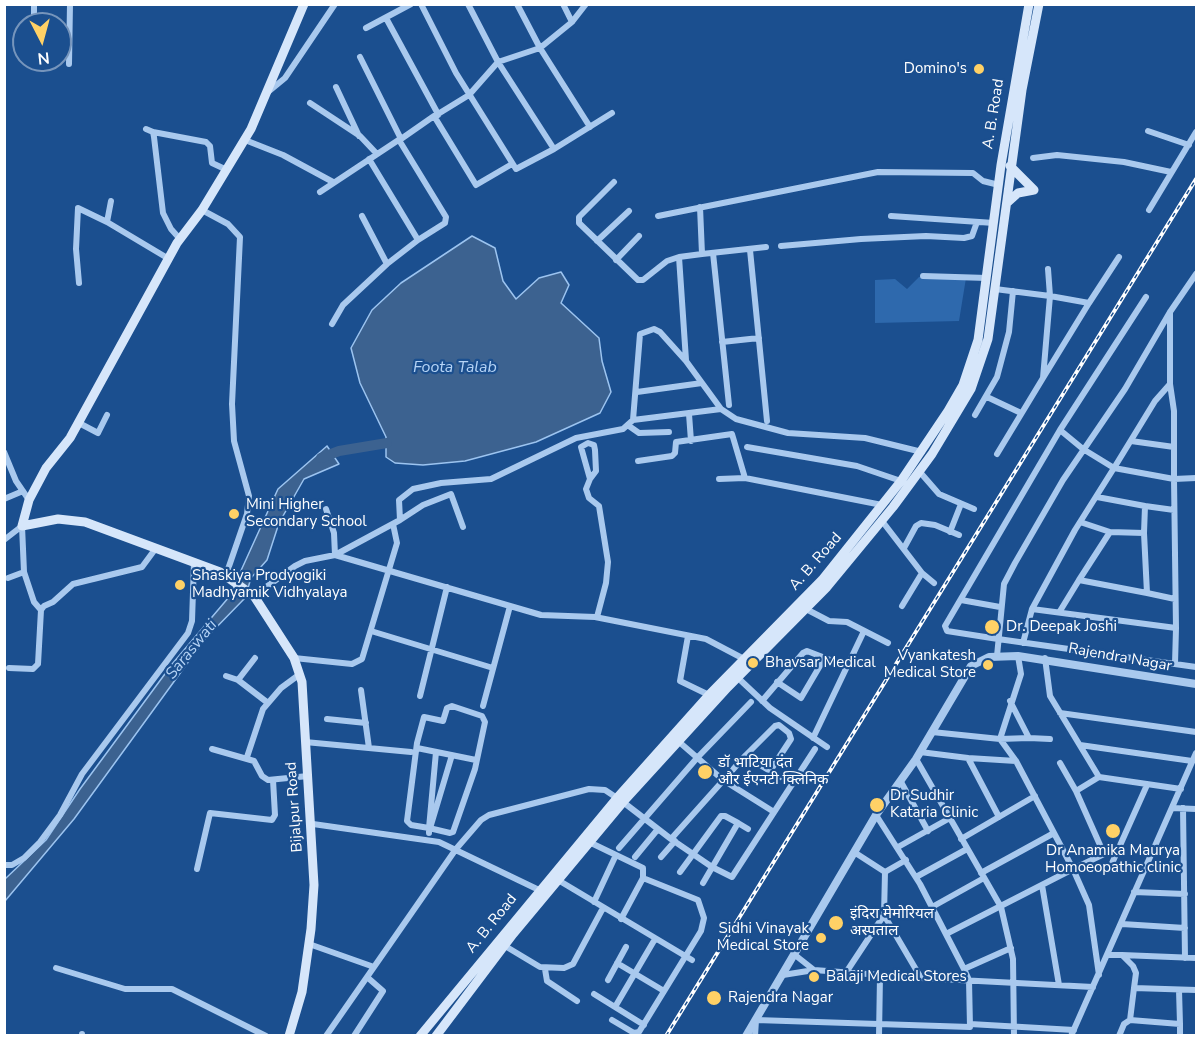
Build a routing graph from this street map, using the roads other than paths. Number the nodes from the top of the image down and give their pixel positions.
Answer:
1 (304, 4) edge
2 (335, 4) edge
3 (411, 4) edge
4 (421, 4) edge
5 (468, 4) edge
6 (517, 4) edge
7 (563, 4) edge
8 (586, 4) edge
9 (1029, 4) edge
10 (1039, 4) edge
11 (386, 18) junction
12 (572, 22) junction
13 (366, 28) dead end
14 (540, 48) junction
15 (360, 57) dead end
16 (498, 62) junction
17 (336, 87) dead end
18 (266, 93) junction
19 (469, 95) junction
20 (310, 103) dead end
21 (612, 113) dead end
22 (436, 115) junction
23 (590, 127) junction
24 (1148, 131) dead end
25 (1197, 132) edge
26 (360, 136) junction
27 (245, 140) junction
28 (400, 140) junction
29 (1189, 145) junction
30 (554, 149) junction
31 (377, 154) junction
32 (1033, 158) dead end
33 (369, 159) junction
34 (512, 164) junction
35 (1006, 166) junction
36 (227, 170) junction
37 (1171, 172) junction
38 (333, 182) junction
39 (614, 183) dead end
40 (1004, 185) junction
41 (320, 192) dead end
42 (111, 201) dead end
43 (1002, 203) junction
44 (700, 207) junction
45 (202, 210) junction
46 (1149, 210) dead end
47 (629, 211) dead end
48 (362, 216) dead end
49 (658, 216) dead end
50 (891, 216) dead end
51 (106, 222) junction
52 (976, 222) junction
53 (994, 223) junction
54 (639, 236) dead end
55 (180, 239) junction
56 (418, 240) junction
57 (597, 241) junction
58 (781, 246) dead end
59 (766, 247) dead end
60 (750, 250) junction
61 (713, 253) junction
62 (702, 254) junction
63 (1119, 256) dead end
64 (679, 257) junction
65 (169, 258) junction
66 (616, 260) junction
67 (387, 264) junction
68 (1047, 269) dead end
69 (1197, 274) edge
70 (923, 276) dead end
71 (987, 278) junction
72 (79, 284) dead end
73 (995, 289) junction
74 (1013, 291) junction
75 (1050, 296) junction
76 (1146, 297) dead end
77 (1089, 303) junction
78 (1170, 312) junction
79 (332, 324) dead end
80 (759, 338) junction
81 (722, 342) junction
82 (686, 361) junction
83 (1043, 378) junction
84 (702, 383) junction
85 (1170, 384) junction
86 (637, 392) junction
87 (987, 397) junction
88 (729, 405) dead end
89 (721, 409) junction
90 (1021, 413) junction
91 (689, 414) junction
92 (107, 415) dead end
93 (975, 415) dead end
94 (767, 421) dead end
95 (79, 423) junction
96 (631, 423) junction
97 (1060, 430) junction
98 (669, 432) dead end
99 (691, 441) junction
100 (1131, 441) junction
101 (747, 447) dead end
102 (1174, 447) junction
103 (1083, 450) junction
104 (4, 452) edge
105 (922, 452) junction
106 (997, 454) dead end
107 (638, 461) dead end
108 (1114, 468) junction
109 (919, 471) junction
110 (745, 478) junction
111 (1197, 478) edge
112 (590, 479) junction
113 (719, 479) dead end
114 (1174, 479) junction
115 (901, 481) junction
116 (23, 491) junction
117 (1097, 497) junction
118 (4, 499) edge
119 (29, 500) junction
120 (961, 504) junction
121 (882, 505) junction
122 (1145, 507) junction
123 (326, 509) dead end
124 (974, 509) dead end
125 (1173, 510) junction
126 (400, 520) junction
127 (882, 521) junction
128 (1080, 522) junction
129 (393, 524) junction
130 (22, 526) junction
131 (463, 527) dead end
132 (950, 532) junction
133 (1110, 532) junction
134 (1144, 533) junction
135 (958, 535) dead end
136 (4, 540) edge
137 (156, 548) junction
138 (904, 548) junction
139 (335, 555) junction
140 (194, 562) junction
141 (389, 569) junction
142 (24, 572) junction
143 (922, 573) junction
144 (229, 577) junction
145 (8, 578) dead end
146 (1079, 580) junction
147 (934, 583) dead end
148 (447, 587) junction
149 (251, 593) junction
150 (1147, 593) junction
151 (1175, 599) junction
152 (961, 600) junction
153 (510, 606) junction
154 (902, 606) dead end
155 (1000, 607) junction
156 (806, 609) junction
157 (1032, 609) junction
158 (41, 610) junction
159 (1060, 611) junction
160 (597, 617) junction
161 (1176, 628) junction
162 (371, 631) junction
163 (864, 631) junction
164 (688, 636) junction
165 (998, 639) junction
166 (888, 643) dead end
167 (1023, 643) junction
168 (432, 649) junction
169 (997, 656) junction
170 (1018, 656) junction
171 (255, 658) dead end
172 (294, 658) junction
173 (1045, 658) junction
174 (744, 659) junction
175 (824, 659) junction
176 (1175, 664) junction
177 (846, 666) junction
178 (1197, 667) edge
179 (9, 668) dead end
180 (493, 668) junction
181 (300, 674) junction
182 (226, 676) dead end
183 (737, 677) junction
184 (238, 680) junction
185 (777, 682) junction
186 (1197, 684) edge
187 (361, 690) dead end
188 (709, 695) junction
189 (420, 696) dead end
190 (762, 701) junction
191 (1010, 701) junction
192 (751, 702) dead end
193 (268, 703) junction
194 (483, 706) dead end
195 (1060, 713) junction
196 (327, 719) dead end
197 (366, 723) junction
198 (932, 732) junction
199 (1197, 732) edge
200 (813, 738) junction
201 (1029, 738) junction
202 (1000, 739) junction
203 (1050, 739) dead end
204 (678, 741) junction
205 (305, 742) junction
206 (1080, 745) junction
207 (827, 747) dead end
208 (212, 748) dead end
209 (369, 748) junction
210 (417, 748) junction
211 (815, 749) dead end
212 (411, 752) dead end
213 (436, 752) junction
214 (1197, 753) edge
215 (452, 755) junction
216 (918, 755) junction
217 (745, 756) junction
218 (247, 758) junction
219 (698, 758) junction
220 (968, 758) junction
221 (476, 760) junction
222 (1016, 761) junction
223 (1192, 761) junction
224 (1060, 763) dead end
225 (770, 771) junction
226 (308, 776) junction
227 (780, 777) dead end
228 (1099, 777) junction
229 (273, 780) junction
230 (723, 780) junction
231 (901, 782) junction
232 (1148, 785) junction
233 (1181, 789) junction
234 (1076, 791) junction
235 (1035, 796) junction
236 (620, 800) junction
237 (1172, 808) junction
238 (1183, 808) junction
239 (1197, 809) edge
240 (774, 812) junction
241 (876, 815) junction
242 (999, 817) junction
243 (950, 818) junction
244 (645, 819) junction
245 (313, 824) junction
246 (738, 824) junction
247 (658, 829) junction
248 (748, 829) dead end
249 (928, 831) junction
250 (1054, 833) junction
251 (429, 834) junction
252 (961, 839) junction
253 (673, 840) junction
254 (589, 842) junction
255 (898, 847) junction
256 (619, 848) dead end
257 (456, 849) junction
258 (967, 849) junction
259 (854, 852) junction
260 (693, 853) junction
261 (1104, 854) junction
262 (615, 857) junction
263 (635, 857) dead end
264 (661, 857) dead end
265 (906, 860) junction
266 (4, 865) edge
267 (712, 867) junction
268 (197, 869) dead end
269 (1073, 869) junction
270 (680, 872) dead end
271 (885, 872) junction
272 (982, 876) junction
273 (916, 877) junction
274 (643, 878) junction
275 (558, 880) junction
276 (704, 883) dead end
277 (1042, 885) junction
278 (539, 890) junction
279 (1134, 892) junction
280 (1185, 894) junction
281 (594, 902) junction
282 (932, 906) junction
283 (1000, 906) junction
284 (603, 908) junction
285 (884, 915) junction
286 (621, 918) junction
287 (1122, 924) junction
288 (1185, 928) junction
289 (948, 933) junction
290 (655, 939) junction
291 (309, 944) junction
292 (505, 946) junction
293 (626, 947) dead end
294 (1011, 948) junction
295 (795, 955) junction
296 (1107, 955) junction
297 (1122, 955) junction
298 (685, 956) junction
299 (1185, 958) junction
300 (1197, 958) edge
301 (692, 960) dead end
302 (617, 963) junction
303 (374, 967) junction
304 (56, 968) dead end
305 (545, 969) junction
306 (964, 969) junction
307 (814, 970) junction
308 (847, 970) junction
309 (635, 973) junction
310 (783, 975) junction
311 (1099, 975) junction
312 (880, 976) junction
313 (367, 977) junction
314 (921, 978) junction
315 (608, 980) dead end
316 (969, 980) junction
317 (1014, 983) junction
318 (1059, 985) junction
319 (1093, 987) junction
320 (1134, 988) junction
321 (1179, 990) junction
322 (1197, 990) edge
323 (664, 991) junction
324 (594, 994) dead end
325 (577, 1001) dead end
326 (615, 1007) junction
327 (612, 1020) dead end
328 (756, 1020) junction
329 (1130, 1020) junction
330 (644, 1024) junction
331 (880, 1024) junction
332 (1180, 1024) junction
333 (1014, 1025) junction
334 (970, 1026) junction
335 (1072, 1033) edge
336 (266, 1035) edge
337 (289, 1035) edge
338 (326, 1035) edge
339 (354, 1035) edge
340 (422, 1035) edge
341 (435, 1035) edge
342 (746, 1035) edge
343 (755, 1035) edge
344 (879, 1035) edge
345 (969, 1035) edge
346 (1014, 1035) edge
347 (1119, 1035) edge
348 (1180, 1035) edge

1 - 18 main road
2 - 18 street
3 - 11 street
4 - 19 street
5 - 16 street
6 - 14 street
7 - 12 street
8 - 12 street
9 - 35 main road, A. B. Road
10 - 35 main road, A. B. Road
11 - 13 street
11 - 22 street
12 - 14 street
14 - 16 street
14 - 23 street
15 - 28 street
16 - 19 street
16 - 30 street
17 - 26 street
18 - 27 main road
19 - 22 street
19 - 34 street
20 - 26 street
21 - 23 street
22 - 28 street
22 - 34 street
23 - 30 street
24 - 29 street
25 - 29 street
26 - 31 street
27 - 36 main road
27 - 38 street
28 - 31 street
28 - 56 street
29 - 37 street
30 - 34 street
31 - 33 street
32 - 37 street
33 - 38 street
33 - 56 street
35 - 40 main road, A. B. Road
35 - 43 main road
36 - 45 main road
36 - 55 street
37 - 46 street
38 - 41 street
39 - 57 street
40 - 43 main road, A. B. Road
40 - 44 street
42 - 51 street
43 - 53 main road, A. B. Road
43 - 73 main road, A. B. Road
44 - 49 street
44 - 62 street
45 - 55 main road
45 - 144 street
47 - 57 street
48 - 67 street
50 - 52 street
51 - 65 street
51 - 72 street
52 - 53 street
52 - 58 street
53 - 71 main road, A. B. Road
54 - 66 street
55 - 65 main road
56 - 67 street
57 - 66 street
59 - 60 street
60 - 61 street
60 - 80 street
61 - 62 street
61 - 81 street
62 - 64 street
63 - 77 street
64 - 66 street
64 - 82 street
65 - 95 main road
67 - 79 street
68 - 75 street
69 - 78 street
70 - 71 street
71 - 105 main road, A. B. Road
73 - 74 street
73 - 109 main road, A. B. Road
74 - 75 street
74 - 87 street
75 - 77 street
75 - 83 street
76 - 97 street
77 - 83 street
78 - 85 street
78 - 103 street
80 - 81 street
80 - 94 street
81 - 88 street
82 - 84 street
82 - 86 street
83 - 90 street
84 - 86 street
84 - 89 street
85 - 100 street
85 - 102 street
86 - 96 street
87 - 90 street
87 - 93 street
89 - 91 street
89 - 105 street
90 - 106 street
91 - 96 street
91 - 99 street
92 - 95 street
95 - 119 main road
96 - 98 street
96 - 126 street
97 - 103 street
97 - 152 street
99 - 107 street
99 - 110 street
100 - 102 street
100 - 108 street
101 - 115 street
102 - 114 street
103 - 108 street
103 - 155 street
104 - 116 street
105 - 115 main road, A. B. Road
108 - 114 street
108 - 117 street
109 - 120 street
109 - 127 main road, A. B. Road
110 - 113 street
110 - 121 street
111 - 114 street
112 - 112 street
112 - 160 street
114 - 125 street
115 - 121 main road, A. B. Road
116 - 118 street
116 - 119 street
117 - 122 street
117 - 128 street
119 - 130 main road
120 - 124 street
120 - 132 street
121 - 174 main road, A. B. Road
122 - 125 street
122 - 134 street
123 - 139 street
125 - 151 street
126 - 129 street
126 - 131 street
127 - 138 street
127 - 156 main road, A. B. Road
128 - 133 street
128 - 157 street
129 - 139 street
129 - 141 street
130 - 136 street
130 - 137 main road
130 - 142 street
132 - 135 street
132 - 138 street
133 - 134 street
133 - 146 street
134 - 150 street
137 - 140 main road
137 - 158 street
138 - 143 street
139 - 141 street
139 - 149 street
140 - 144 main road
140 - 266 street
141 - 148 street
141 - 162 street
142 - 145 street
142 - 158 street
143 - 147 street
143 - 154 street
144 - 149 main road
146 - 150 street
146 - 159 street
148 - 153 street
148 - 168 street
149 - 172 main road, Bijalpur Road
150 - 151 street
151 - 161 street
152 - 155 street
152 - 165 street
153 - 160 street
153 - 180 street
155 - 165 street
156 - 163 street
156 - 183 main road, A. B. Road
157 - 159 street
157 - 167 street
158 - 179 street
159 - 161 street
160 - 164 street
161 - 176 street
162 - 168 street
162 - 172 street
163 - 166 street
163 - 177 street
164 - 174 street
164 - 188 street
165 - 167 street
165 - 169 street
167 - 176 street
168 - 180 street
168 - 189 street
169 - 170 street, Rajendra Nagar
169 - 198 street, Rajendra Nagar
170 - 173 street, Rajendra Nagar
170 - 191 street
171 - 184 street
172 - 181 main road, Bijalpur Road
173 - 186 street, Rajendra Nagar
173 - 195 street
174 - 188 main road, A. B. Road
175 - 177 street
175 - 185 street
175 - 185 street
176 - 178 street
177 - 200 street
180 - 194 street
181 - 193 street
181 - 205 main road, Bijalpur Road
182 - 184 street
183 - 190 street
183 - 204 main road, A. B. Road
184 - 193 street
185 - 190 street
187 - 197 street
188 - 236 main road, A. B. Road
190 - 200 street
191 - 201 street
191 - 202 street
192 - 219 street
193 - 218 street
195 - 199 street
195 - 206 street
196 - 197 street
197 - 209 street
198 - 202 street
198 - 216 street, Rajendra Nagar
200 - 207 street
201 - 202 street
201 - 203 street
202 - 222 street
204 - 219 street
204 - 236 main road, A. B. Road
205 - 209 street
205 - 226 main road, Bijalpur Road
206 - 223 street
206 - 228 street
208 - 218 street
209 - 212 street
210 - 213 street
210 - 221 street
210 - 251 street
211 - 240 street
213 - 215 street
213 - 251 street
214 - 223 street
215 - 221 street
215 - 251 street
216 - 220 street
216 - 231 street, Rajendra Nagar
216 - 243 street
217 - 225 street
217 - 225 street
217 - 230 street
218 - 229 street
219 - 230 street
219 - 244 street
220 - 222 street
220 - 242 street
221 - 251 street
222 - 235 street
223 - 233 street
224 - 234 street
225 - 227 street
226 - 229 street
226 - 245 main road, Bijalpur Road
228 - 232 street
228 - 234 street
229 - 268 street
230 - 240 street
230 - 253 street
231 - 241 street, Rajendra Nagar
231 - 249 street
232 - 233 street
232 - 261 street
233 - 237 street
234 - 261 street
235 - 242 street
235 - 250 street
236 - 244 street
236 - 254 main road, A. B. Road
236 - 257 street
236 - 278 main road, A. B. Road
237 - 238 street
237 - 279 street
238 - 239 street
238 - 280 street
240 - 267 street
241 - 255 street
241 - 259 street, Rajendra Nagar
242 - 252 street
243 - 249 street
243 - 252 street
244 - 247 street
244 - 256 street
245 - 251 street
245 - 291 main road, Bijalpur Road
246 - 248 street
246 - 260 street
246 - 267 street
247 - 253 street
247 - 263 street
249 - 255 street
250 - 269 street
250 - 272 street
251 - 257 street
252 - 258 street
253 - 260 street
253 - 264 street
254 - 262 street
254 - 275 main road, A. B. Road
255 - 265 street
257 - 278 street
257 - 303 street
258 - 272 street
258 - 273 street
259 - 271 street
259 - 295 street, Rajendra Nagar
260 - 267 street
260 - 270 street
261 - 269 street
262 - 274 street
262 - 281 street
265 - 271 street
265 - 273 street
267 - 276 street
269 - 277 street
269 - 311 street
271 - 285 street
272 - 282 street
272 - 283 street
273 - 282 street
274 - 286 street
274 - 298 street
275 - 281 street
275 - 292 main road, A. B. Road
277 - 283 street
277 - 318 street
278 - 340 main road, A. B. Road
279 - 280 street
279 - 287 street
280 - 288 street
281 - 284 street
282 - 289 street
283 - 289 street
283 - 294 street
284 - 286 street
284 - 305 street
285 - 308 street
285 - 314 street
286 - 290 street
287 - 288 street
287 - 296 street
288 - 299 street
289 - 306 street
290 - 298 street
290 - 309 street
291 - 303 street
291 - 337 main road, Bijalpur Road
292 - 305 street
292 - 341 main road, A. B. Road
293 - 302 street
294 - 306 street
294 - 317 street
295 - 307 street
295 - 310 street, Rajendra Nagar
296 - 297 street
296 - 311 street
297 - 299 street
297 - 320 street
298 - 301 street
298 - 323 street
299 - 300 street
302 - 309 street
302 - 315 street
303 - 313 street
304 - 336 street
305 - 325 street
306 - 316 street
307 - 308 street
307 - 310 street
308 - 312 street
309 - 323 street
309 - 326 street
310 - 328 street, Rajendra Nagar
311 - 319 street
312 - 314 street
312 - 331 street
313 - 338 street
313 - 339 street
314 - 316 street
316 - 317 street
316 - 334 street
317 - 318 street
317 - 333 street
318 - 319 street
319 - 335 street
320 - 321 street
320 - 329 street
321 - 322 street
321 - 332 street
323 - 330 street
324 - 326 street
326 - 330 street
327 - 330 street
328 - 331 street
328 - 342 street, Rajendra Nagar
328 - 343 street
329 - 332 street
329 - 347 street
331 - 334 street
331 - 344 street
332 - 348 street
333 - 334 street
333 - 335 street
333 - 346 street
334 - 345 street

